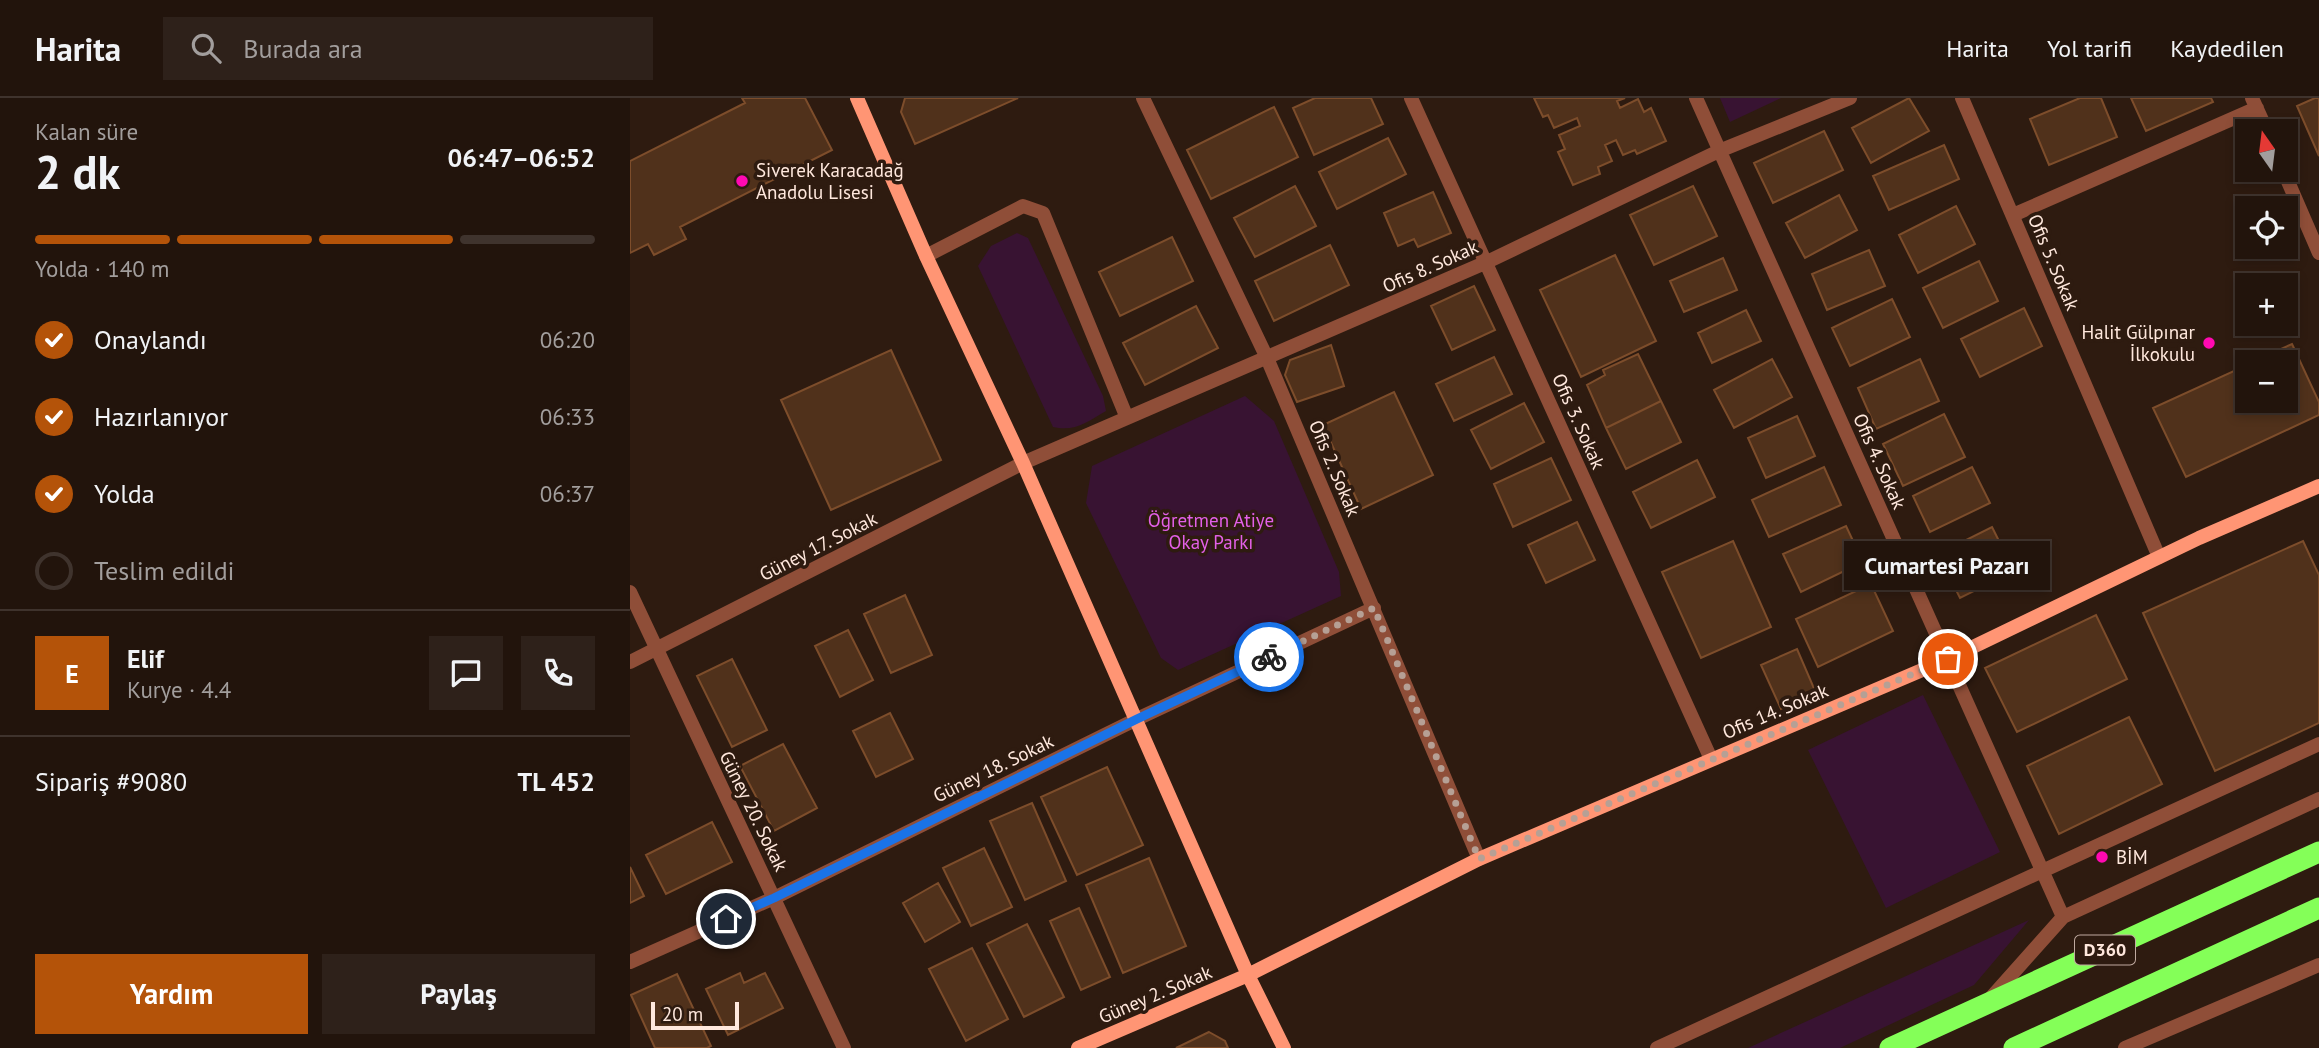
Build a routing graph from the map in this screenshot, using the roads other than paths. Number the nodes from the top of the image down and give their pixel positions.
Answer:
1 (1143, 98) edge
2 (1412, 98) edge
3 (1696, 98) edge
4 (1850, 98) edge
5 (1962, 98) edge
6 (862, 100) edge
7 (2254, 103) edge
8 (2261, 119) edge
9 (1719, 151) junction
10 (2288, 182) edge
11 (2013, 215) junction
12 (2319, 253) edge
13 (926, 256) junction
14 (1487, 262) junction
15 (1267, 358) junction
16 (1128, 418) junction
17 (1023, 463) junction
18 (2319, 486) edge
19 (2159, 557) junction
20 (630, 592) edge
21 (1374, 608) junction
22 (656, 651) junction
23 (1948, 659) junction
24 (630, 662) edge
25 (1137, 719) junction
26 (2319, 744) edge
27 (1711, 760) junction
28 (2319, 799) edge
29 (2319, 852) edge
30 (1479, 859) junction
31 (2044, 870) junction
32 (774, 898) junction
33 (2319, 908) edge
34 (2063, 917) junction
35 (630, 962) edge
36 (2319, 965) edge
37 (1248, 975) junction
38 (1984, 1006) junction
39 (844, 1048) edge
40 (1078, 1048) edge
41 (1284, 1048) edge
42 (1657, 1048) edge
43 (1890, 1048) edge
44 (2014, 1048) edge
45 (2125, 1048) edge

1 - 15 street, Ofis 2. Sokak
2 - 14 street, Ofis 3. Sokak
3 - 9 street, Ofis 4. Sokak
4 - 9 street, Ofis 8. Sokak
5 - 11 street, Ofis 5. Sokak
6 - 13 street
7 - 8 street
7 - 11 street
9 - 14 street, Ofis 8. Sokak
9 - 23 street, Ofis 4. Sokak
10 - 12 street
11 - 19 street, Ofis 5. Sokak
13 - 16 street
13 - 17 street
14 - 15 street, Ofis 8. Sokak
14 - 27 street, Ofis 3. Sokak
15 - 16 street, Ofis 8. Sokak
15 - 21 street, Ofis 2. Sokak
16 - 17 street, Ofis 8. Sokak
17 - 22 street, Güney 17. Sokak
17 - 25 street
18 - 19 street, Ofis 14. Sokak
19 - 23 street, Ofis 14. Sokak
20 - 22 street, Güney 20. Sokak
21 - 25 street, Güney 18. Sokak
21 - 30 street, Ofis 2. Sokak
22 - 24 street, Güney 17. Sokak
22 - 32 street, Güney 20. Sokak
23 - 27 street, Ofis 14. Sokak
23 - 31 street, Ofis 4. Sokak
25 - 32 street, Güney 18. Sokak
25 - 37 street
26 - 31 street
27 - 30 street, Ofis 14. Sokak
28 - 34 street
29 - 38 highway, D360
30 - 37 street, Ofis 14. Sokak
31 - 34 street, Ofis 4. Sokak
31 - 42 street
32 - 35 street, Güney 18. Sokak
32 - 39 street, Güney 20. Sokak
33 - 44 highway, D360
34 - 38 street
36 - 45 street
37 - 40 street, Güney 2. Sokak
37 - 41 street
38 - 43 highway, D360

